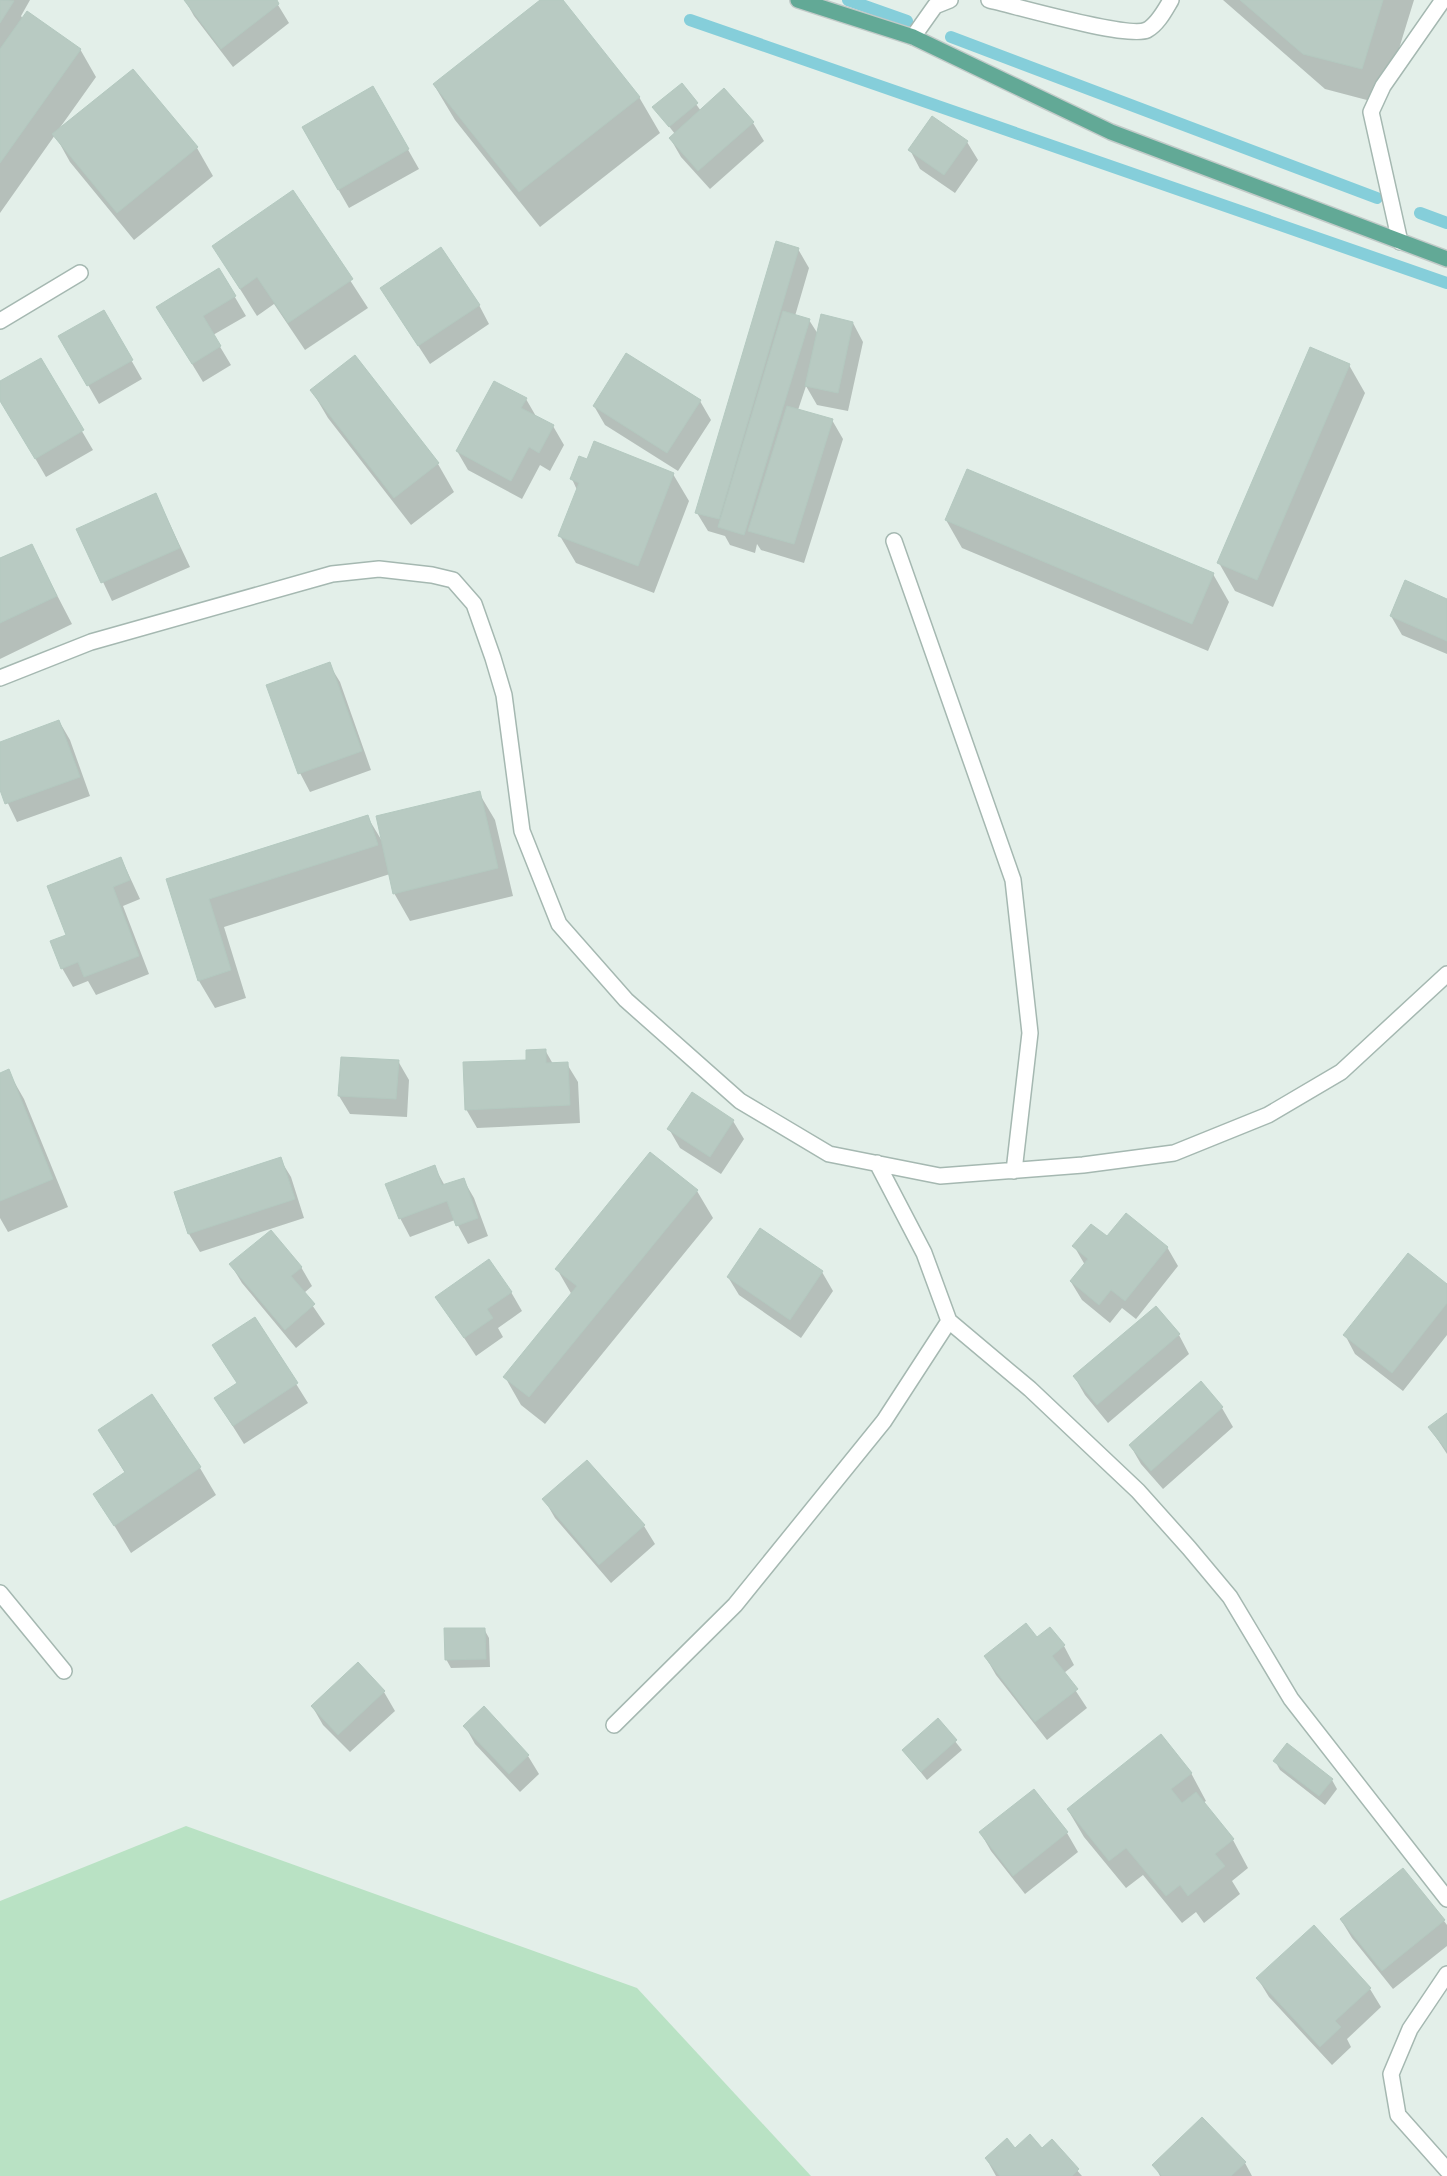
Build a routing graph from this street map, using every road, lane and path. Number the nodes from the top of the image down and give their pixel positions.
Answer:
1 (798, 0) edge
2 (950, 0) edge
3 (989, 0) edge
4 (1171, 0) edge
5 (1443, 0) edge
6 (912, 38) junction
7 (1400, 242) junction
8 (1447, 259) edge
9 (80, 273) dead end
10 (0, 321) edge
11 (894, 541) dead end
12 (0, 678) edge
13 (1447, 974) edge
14 (877, 1164) junction
15 (1014, 1171) junction
16 (949, 1322) junction
17 (0, 1593) edge
18 (64, 1671) dead end
19 (614, 1725) dead end
20 (1447, 1899) edge
21 (1447, 1974) edge
22 (1447, 2170) edge

1 - 6 main road
2 - 6 street
3 - 4 street
5 - 7 street
6 - 7 main road
7 - 8 main road
9 - 10 street
11 - 15 street
12 - 14 street
13 - 15 street
14 - 15 street
14 - 16 street
16 - 19 street
16 - 20 street
17 - 18 street
21 - 22 street

